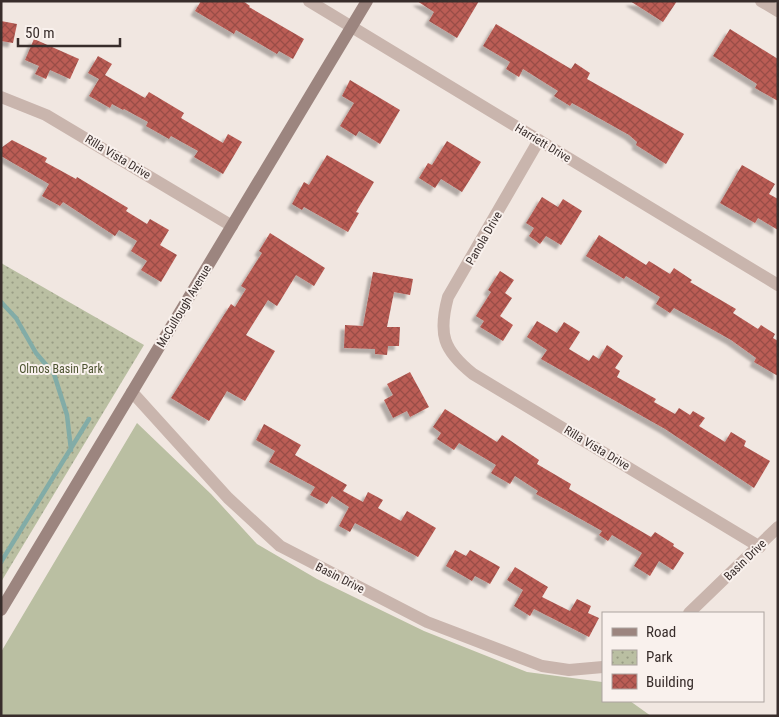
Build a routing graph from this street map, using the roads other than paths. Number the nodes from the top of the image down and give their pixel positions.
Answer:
1 (309, 1) edge
2 (366, 1) edge
3 (761, 1) edge
4 (778, 11) edge
5 (351, 27) junction
6 (1, 97) edge
7 (539, 140) junction
8 (232, 226) junction
9 (778, 285) edge
10 (443, 339) joint
11 (132, 392) junction
12 (778, 527) edge
13 (760, 546) junction
14 (1, 610) edge
15 (690, 612) edge
16 (602, 667) edge

1 - 5 street, Harriett Drive
2 - 5 main road, McCullough Avenue
3 - 4 street
5 - 7 street, Harriett Drive
5 - 8 main road, McCullough Avenue
6 - 8 street, Rilla Vista Drive
7 - 9 street, Harriett Drive
7 - 10 street, Panola Drive
8 - 11 main road, McCullough Avenue
10 - 13 street, Rilla Vista Drive
11 - 14 main road, McCullough Avenue
11 - 16 street, Basin Drive
12 - 13 street, Basin Drive
13 - 15 street, Basin Drive

